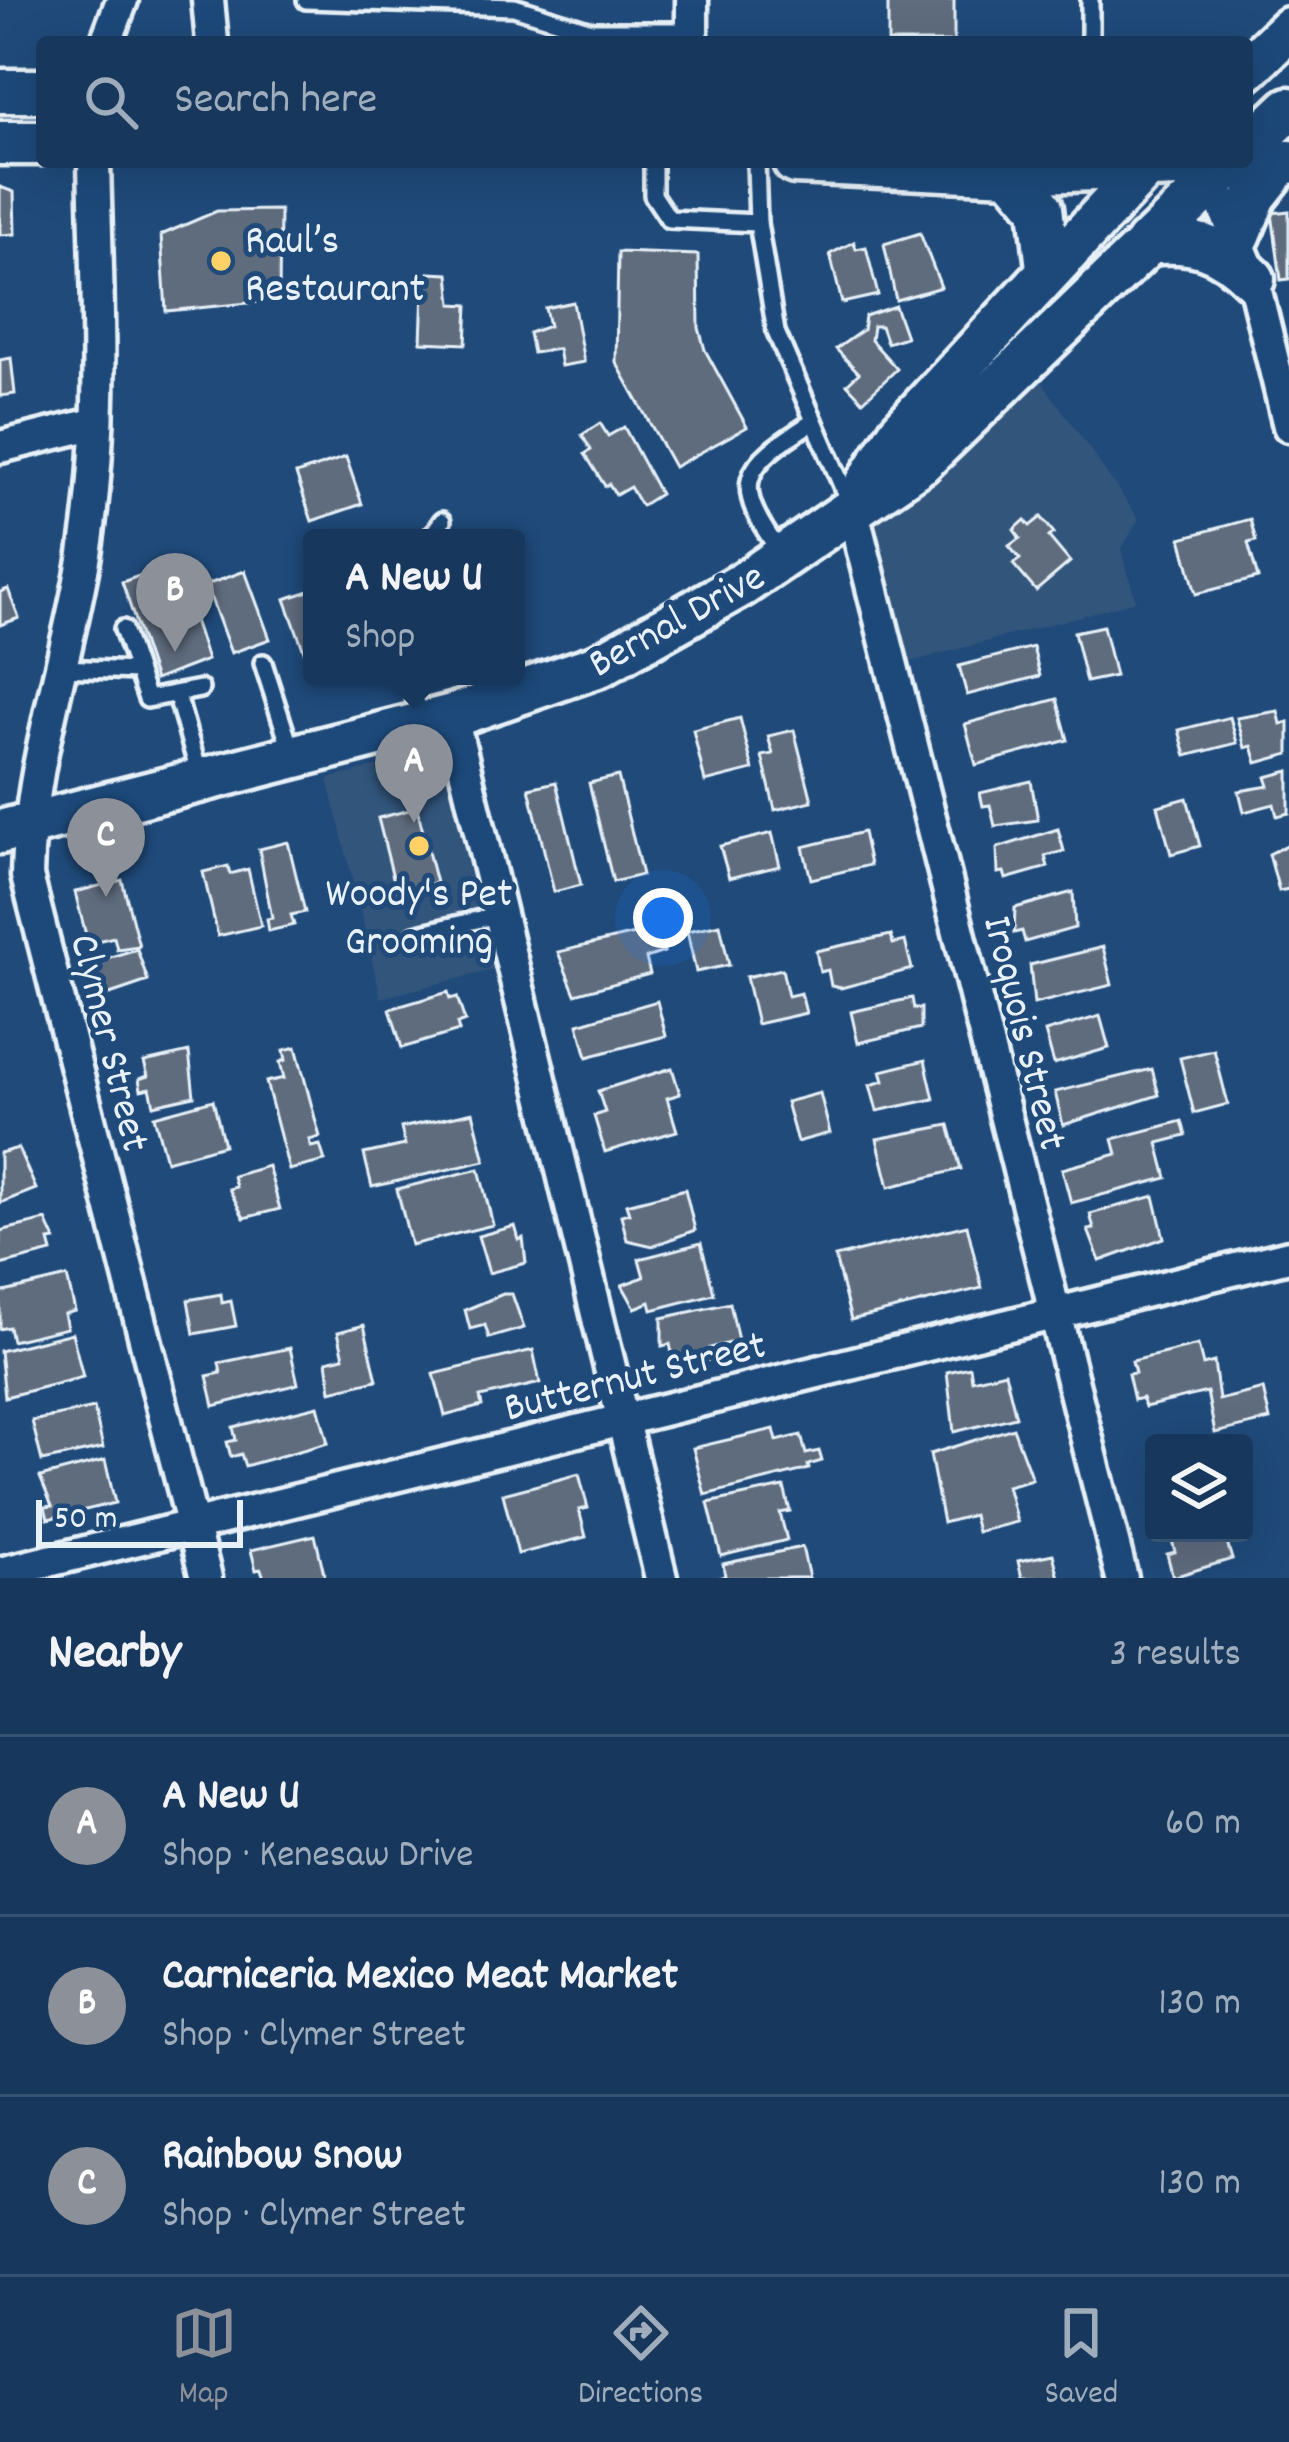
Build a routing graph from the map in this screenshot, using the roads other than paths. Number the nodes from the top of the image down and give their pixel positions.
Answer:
1 (208, 0) edge
2 (306, 0) edge
3 (1090, 0) edge
4 (118, 2) edge
5 (692, 24) edge
6 (1289, 29) edge
7 (108, 36) edge
8 (211, 36) edge
9 (1090, 36) edge
10 (1253, 63) edge
11 (0, 91) edge
12 (36, 91) edge
13 (1278, 111) edge
14 (0, 143) edge
15 (36, 143) edge
16 (1253, 157) edge
17 (94, 168) edge
18 (653, 168) edge
19 (756, 168) edge
20 (925, 168) edge
21 (1102, 168) edge
22 (1145, 168) edge
23 (1244, 168) edge
24 (1248, 168) edge
25 (1250, 168) edge
26 (1011, 172) junction
27 (758, 223) junction
28 (1238, 235) junction
29 (1147, 242) junction
30 (1048, 268) junction
31 (1253, 279) junction
32 (814, 421) junction
33 (98, 423) junction
34 (1289, 426) edge
35 (0, 447) edge
36 (852, 508) junction
37 (442, 521) dead end
38 (436, 529) edge
39 (783, 556) junction
40 (123, 629) dead end
41 (263, 663) dead end
42 (61, 668) junction
43 (137, 671) junction
44 (525, 681) edge
45 (415, 685) edge
46 (513, 685) edge
47 (200, 689) dead end
48 (177, 696) junction
49 (438, 720) junction
50 (292, 756) junction
51 (201, 779) junction
52 (14, 828) edge
53 (501, 914) junction
54 (415, 935) dead end
55 (1289, 1256) edge
56 (1057, 1314) junction
57 (621, 1420) junction
58 (193, 1525) junction
59 (0, 1574) edge
60 (206, 1578) edge
61 (662, 1578) edge
62 (1122, 1578) edge

1 - 8 street
2 - 5 lane
3 - 9 lane
4 - 7 street
6 - 10 street
11 - 12 street
13 - 16 street, Bernal Drive
14 - 15 street
17 - 33 street, Clymer Street
18 - 27 lane
19 - 27 lane
20 - 26 street
21 - 26 street
22 - 30 street, Bernal Drive
23 - 29 street, Bernal Drive
24 - 28 street
25 - 28 street
26 - 30 street
27 - 32 lane
28 - 31 street
29 - 31 street
29 - 36 street, Bernal Drive
30 - 36 street, Bernal Drive
31 - 34 street
32 - 36 lane
32 - 39 lane
33 - 35 street
33 - 42 street, Clymer Street
36 - 39 street, Bernal Drive
36 - 56 street, Iroquois Street
37 - 38 lane
39 - 44 street, Bernal Drive
40 - 43 lane
41 - 50 lane
42 - 43 lane
42 - 52 street, Clymer Street
43 - 48 lane
45 - 49 lane
46 - 49 street, Bernal Drive
47 - 48 lane
48 - 51 lane
49 - 50 street, Bernal Drive
49 - 53 street
50 - 51 street, Bernal Drive
51 - 52 street, Bernal Drive
52 - 58 street, Clymer Street
53 - 54 lane
53 - 57 street
55 - 56 street, Butternut Street
56 - 57 street, Butternut Street
56 - 62 street, Iroquois Street
57 - 58 street, Butternut Street
57 - 61 street
58 - 59 street, Butternut Street
58 - 60 street, Clymer Street

